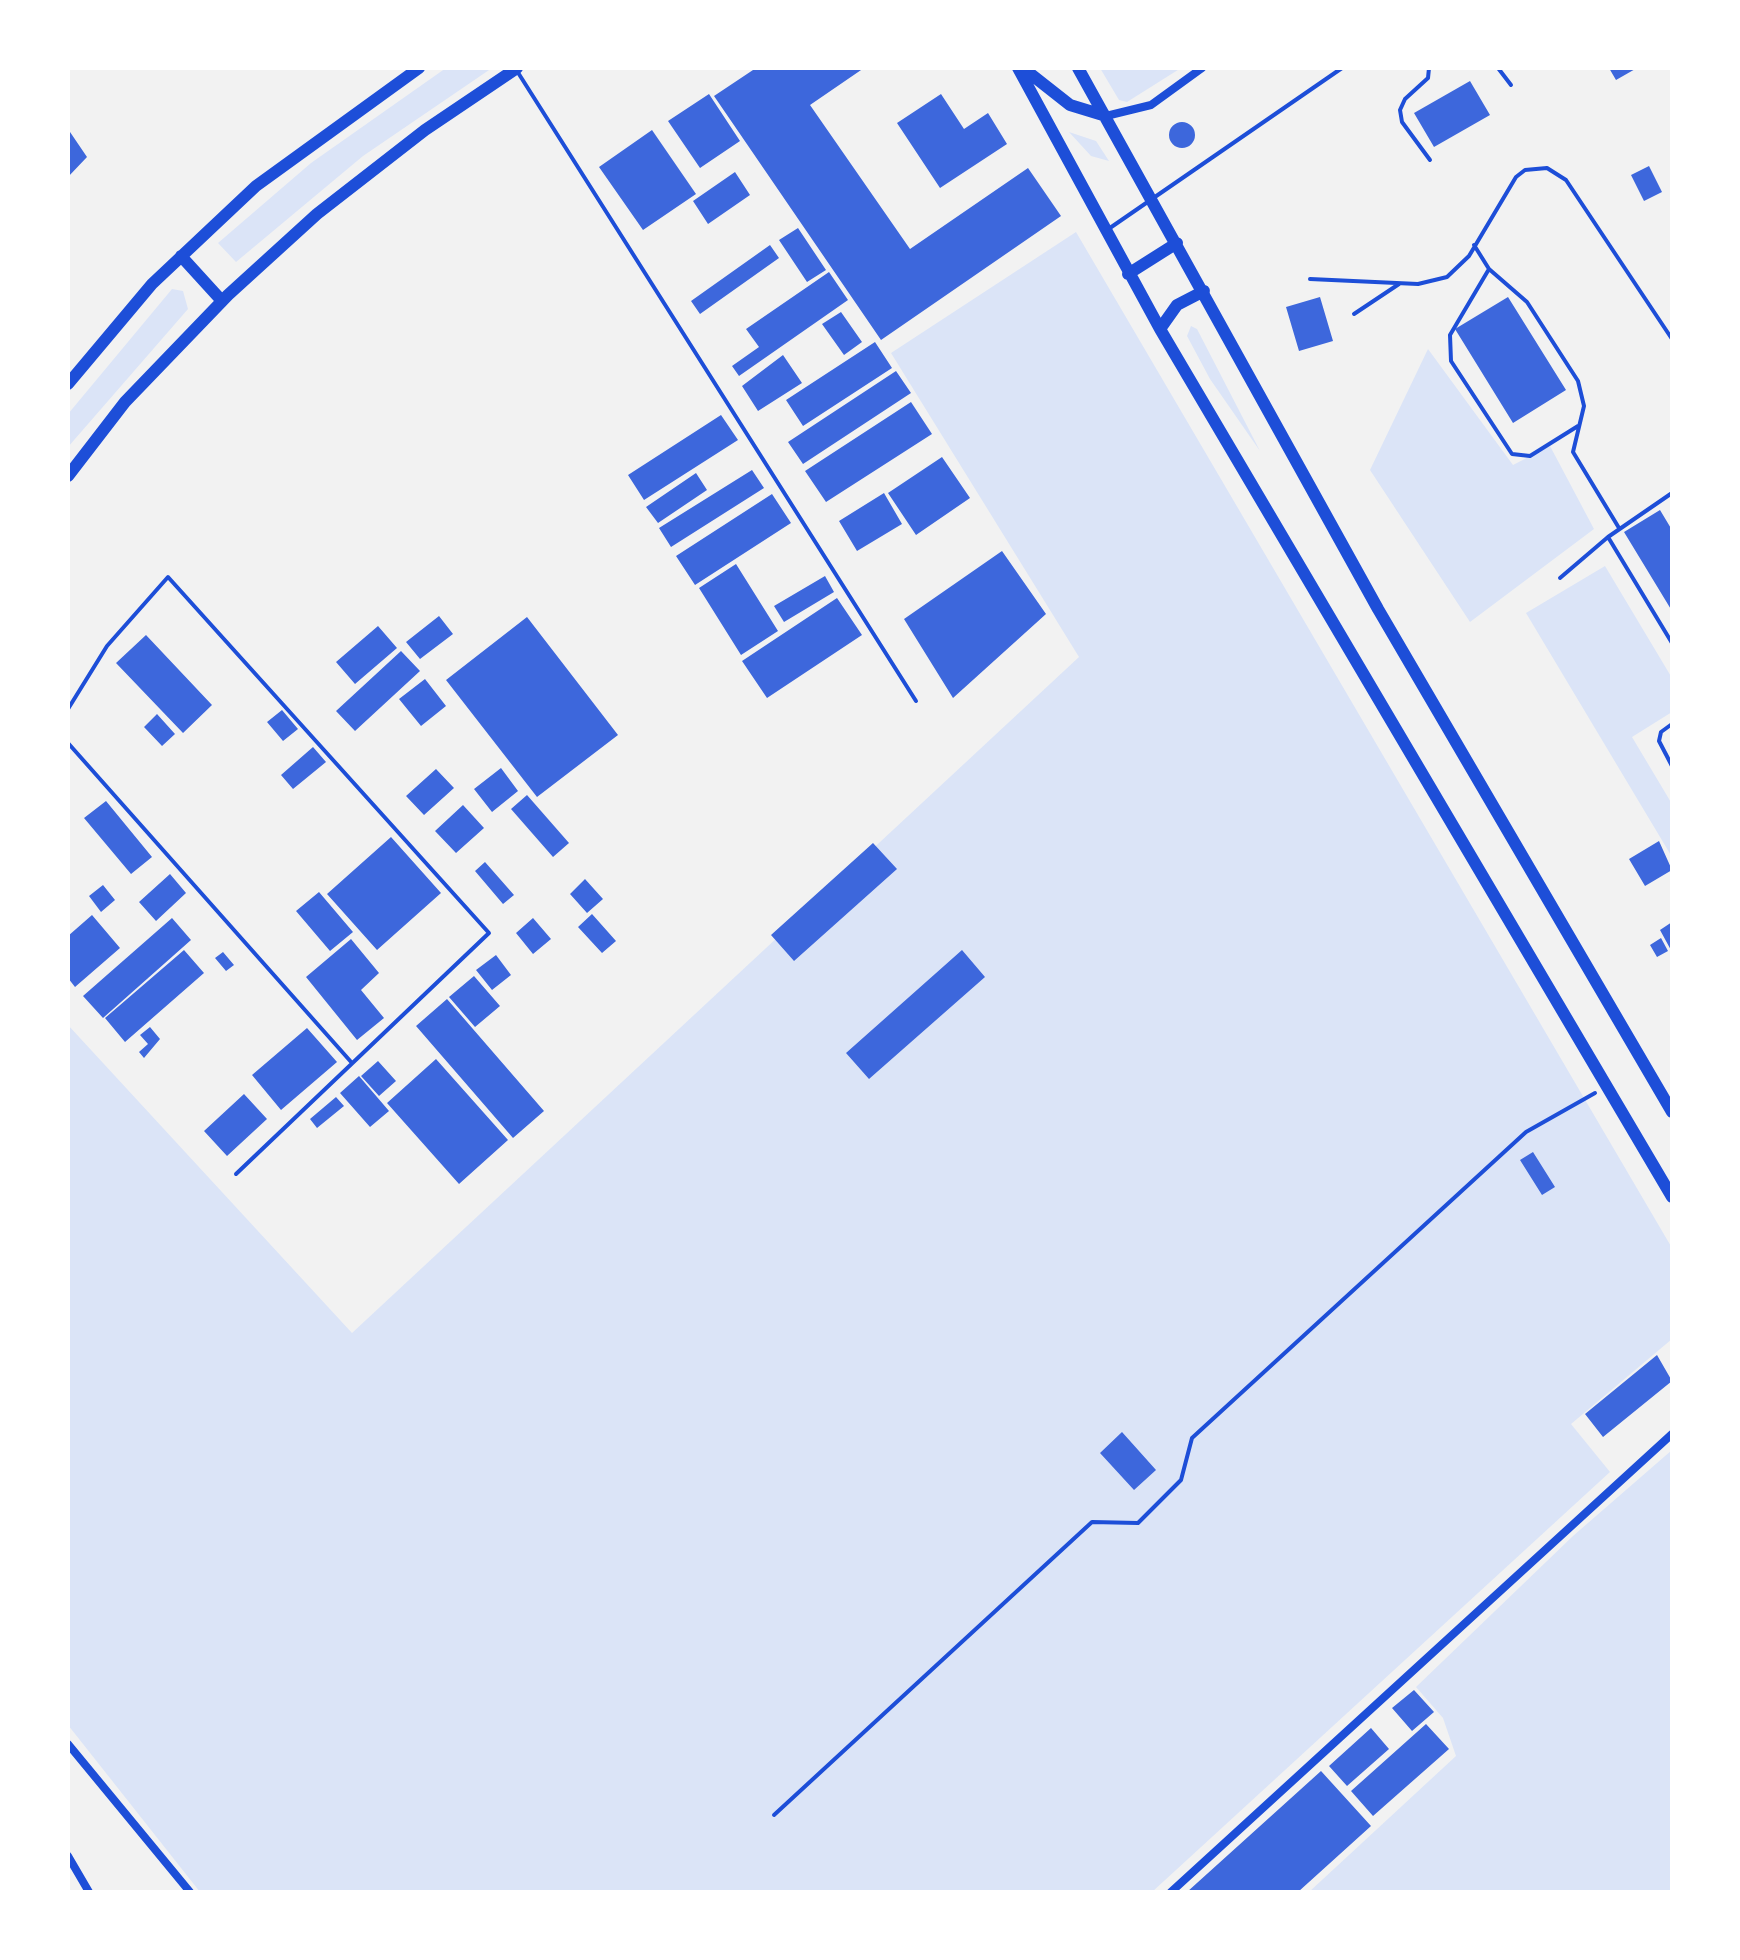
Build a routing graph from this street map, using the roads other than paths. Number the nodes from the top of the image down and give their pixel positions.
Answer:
1 (419, 68) edge
2 (516, 68) edge
3 (1021, 68) edge
4 (1078, 68) edge
5 (1202, 68) edge
6 (1342, 68) edge
7 (1371, 68) edge
8 (1384, 68) edge
9 (1428, 68) edge
10 (1498, 68) edge
11 (1511, 85) dead end
12 (1106, 116) junction
13 (1430, 160) dead end
14 (1153, 202) junction
15 (1105, 232) junction
16 (1176, 243) junction
17 (1474, 246) junction
18 (181, 256) junction
19 (1489, 269) junction
20 (1128, 274) junction
21 (1310, 279) dead end
22 (1399, 284) junction
23 (1204, 292) junction
24 (222, 301) junction
25 (1354, 314) dead end
26 (1160, 329) junction
27 (1672, 339) edge
28 (68, 384) edge
29 (1578, 426) junction
30 (68, 476) edge
31 (1672, 493) edge
32 (1620, 528) junction
33 (1608, 538) junction
34 (1560, 578) dead end
35 (1672, 643) edge
36 (916, 701) dead end
37 (68, 710) edge
38 (1672, 724) edge
39 (68, 743) edge
40 (1672, 766) edge
41 (352, 1064) junction
42 (1672, 1112) edge
43 (236, 1174) dead end
44 (1672, 1197) edge
45 (1672, 1434) edge
46 (68, 1744) edge
47 (68, 1856) edge
48 (89, 1892) edge
49 (190, 1892) edge
50 (1171, 1892) edge

1 - 18 main road
2 - 24 main road
2 - 36 lane
3 - 12 main road
3 - 15 main road
4 - 12 main road
5 - 12 street
6 - 14 lane
7 - 8 lane
9 - 13 lane
10 - 11 lane
12 - 14 main road
14 - 15 lane
14 - 16 main road
15 - 20 main road
16 - 20 main road
16 - 23 main road
17 - 19 lane
17 - 22 lane
17 - 27 lane
18 - 24 main road
18 - 28 main road
19 - 29 lane
19 - 29 lane
20 - 26 main road
21 - 22 lane
22 - 25 lane
23 - 26 main road
23 - 42 main road
24 - 30 main road
26 - 44 main road
29 - 32 lane
31 - 32 lane
32 - 33 lane
33 - 34 lane
33 - 35 lane
37 - 41 lane
38 - 40 lane
39 - 41 lane
41 - 43 lane
45 - 50 street
46 - 49 street
47 - 48 street

